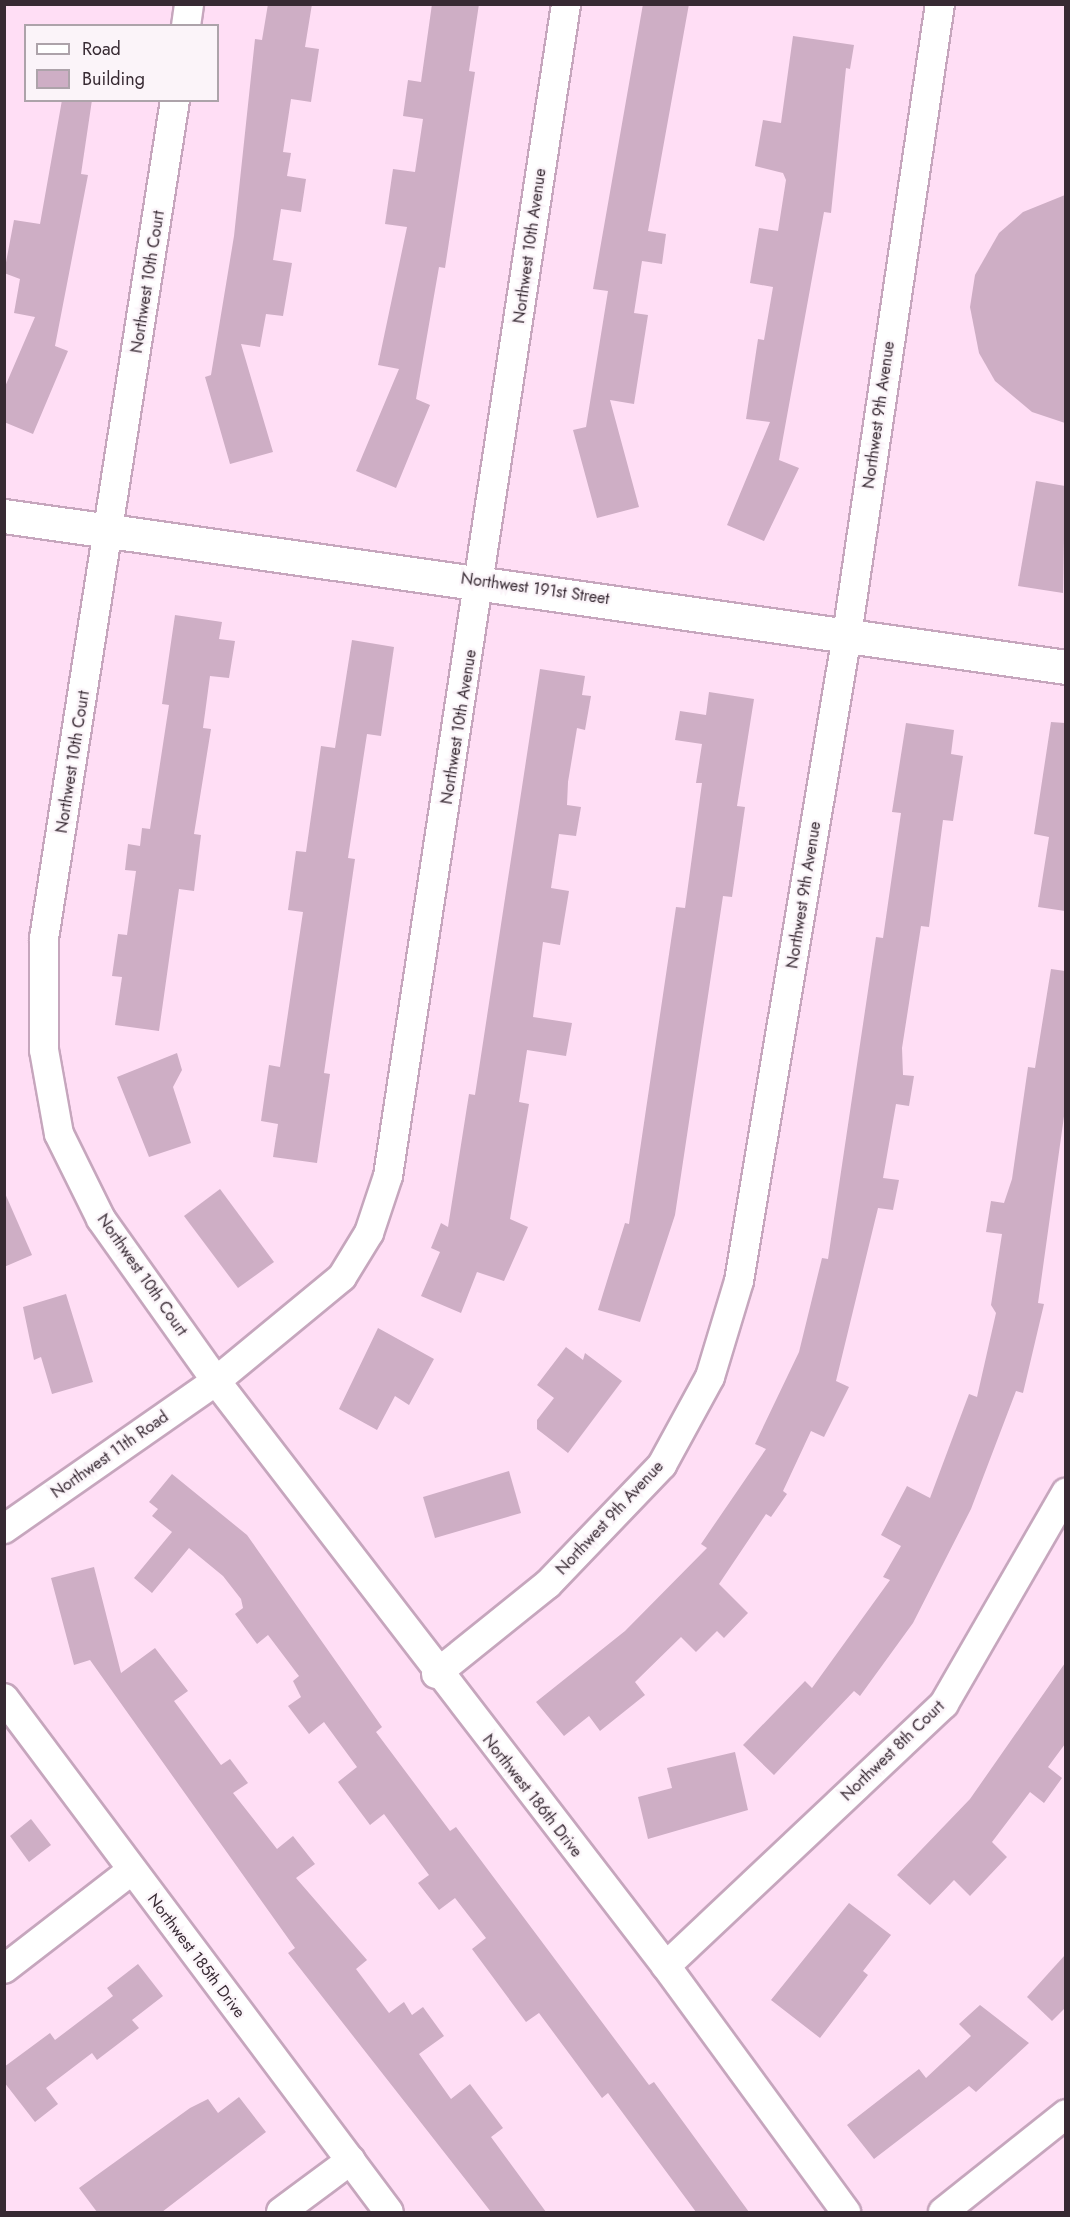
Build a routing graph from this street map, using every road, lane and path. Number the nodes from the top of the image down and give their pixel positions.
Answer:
1 (189, 4) edge
2 (566, 4) edge
3 (940, 4) edge
4 (186, 24) edge
5 (175, 102) edge
6 (4, 516) edge
7 (110, 532) junction
8 (482, 581) junction
9 (847, 634) junction
10 (1065, 667) edge
11 (216, 1381) junction
12 (1065, 1493) edge
13 (4, 1529) edge
14 (436, 1674) junction
15 (4, 1698) edge
16 (131, 1871) junction
17 (666, 1966) junction
18 (4, 1969) edge
19 (1065, 2114) edge
20 (351, 2160) junction
21 (281, 2212) edge
22 (389, 2212) edge
23 (846, 2212) edge
24 (943, 2212) edge

1 - 4 street
2 - 8 street, Northwest 10th Avenue
3 - 9 street, Northwest 9th Avenue
5 - 7 street, Northwest 10th Court
6 - 7 street, Northwest 191st Street
7 - 8 street, Northwest 191st Street
7 - 11 street, Northwest 10th Court
8 - 9 street, Northwest 191st Street
8 - 11 street, Northwest 10th Avenue
9 - 10 street, Northwest 191st Street
9 - 14 street, Northwest 9th Avenue
11 - 13 street, Northwest 11th Road
11 - 14 street, Northwest 186th Drive
12 - 17 street, Northwest 8th Court
14 - 17 street, Northwest 186th Drive
15 - 16 street, Northwest 185th Drive
16 - 18 street
16 - 20 street, Northwest 185th Drive
17 - 23 street, Northwest 186th Drive
19 - 24 street
20 - 21 street
20 - 22 street, Northwest 185th Drive

